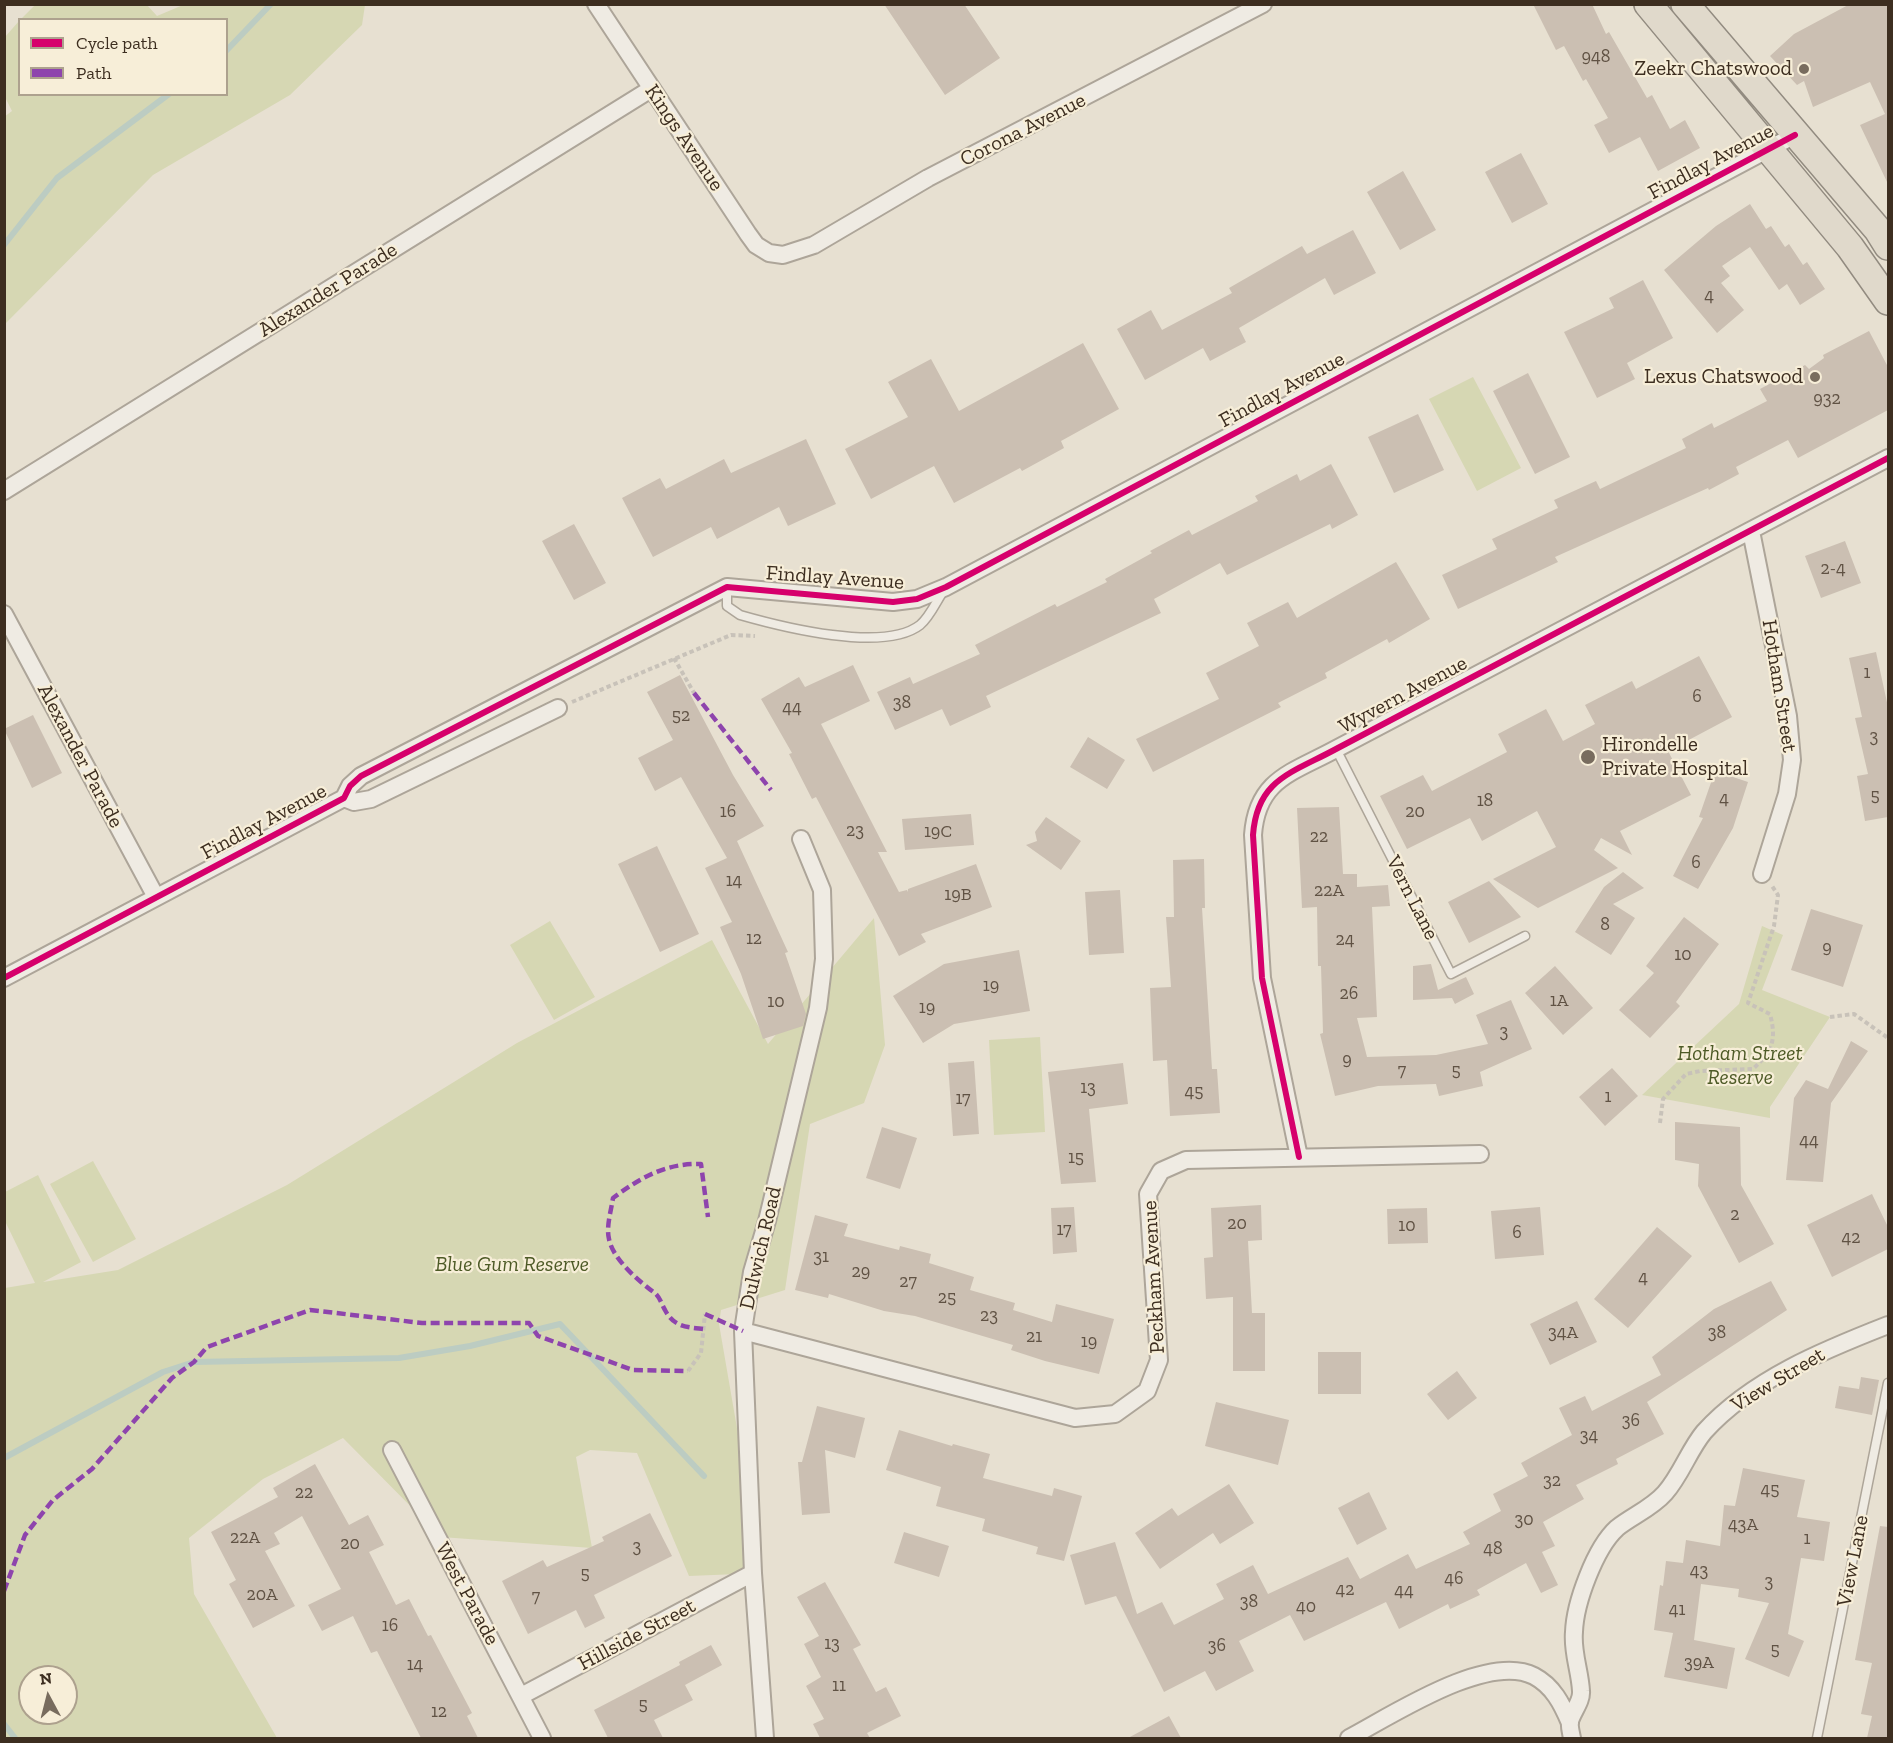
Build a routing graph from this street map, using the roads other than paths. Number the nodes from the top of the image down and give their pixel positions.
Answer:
1 (596, 4) edge
2 (1263, 4) edge
3 (1648, 4) edge
4 (1685, 4) edge
5 (651, 89) junction
6 (1795, 135) junction
7 (1769, 151) junction
8 (1888, 246) edge
9 (783, 255) joint
10 (1888, 301) edge
11 (1888, 458) edge
12 (4, 491) edge
13 (1751, 531) junction
14 (728, 587) junction
15 (946, 587) junction
16 (4, 614) edge
17 (558, 708) road end
18 (1336, 749) junction
19 (345, 798) junction
20 (801, 839) dead end
21 (1762, 874) road end
22 (156, 897) junction
23 (1524, 936) dead end
24 (4, 978) edge
25 (1480, 1154) dead end
26 (1299, 1157) junction
27 (1888, 1325) edge
28 (742, 1330) junction
29 (1888, 1383) edge
30 (392, 1450) dead end
31 (753, 1573) junction
32 (521, 1696) junction
33 (1571, 1730) edge
34 (542, 1738) edge
35 (765, 1738) edge
36 (1349, 1738) edge
37 (1817, 1738) edge

1 - 5 street, Kings Avenue
2 - 9 street, Corona Avenue
3 - 7 highway
4 - 6 highway
5 - 9 street, Kings Avenue
5 - 12 street, Alexander Parade
6 - 7 street, Findlay Avenue
6 - 8 highway
7 - 10 highway
7 - 15 street, Findlay Avenue
11 - 13 street, Wyvern Avenue
13 - 18 street, Wyvern Avenue
13 - 21 street, Hotham Street
14 - 15 street, Findlay Avenue
14 - 15 lane
14 - 19 street, Findlay Avenue
16 - 22 street, Alexander Parade
17 - 19 street, Findlay Avenue
18 - 23 lane, Vern Lane
18 - 26 street, Wyvern Avenue
19 - 22 street, Findlay Avenue
20 - 28 street, Dulwich Road
22 - 24 street, Findlay Avenue
25 - 26 street, Peckham Avenue
26 - 28 street, Peckham Avenue
27 - 33 street, View Street
28 - 31 street, Dulwich Road
29 - 37 lane, View Lane
30 - 32 street, West Parade
31 - 32 street, Hillside Street
31 - 35 street, Dulwich Road
32 - 34 street, West Parade
33 - 36 street

